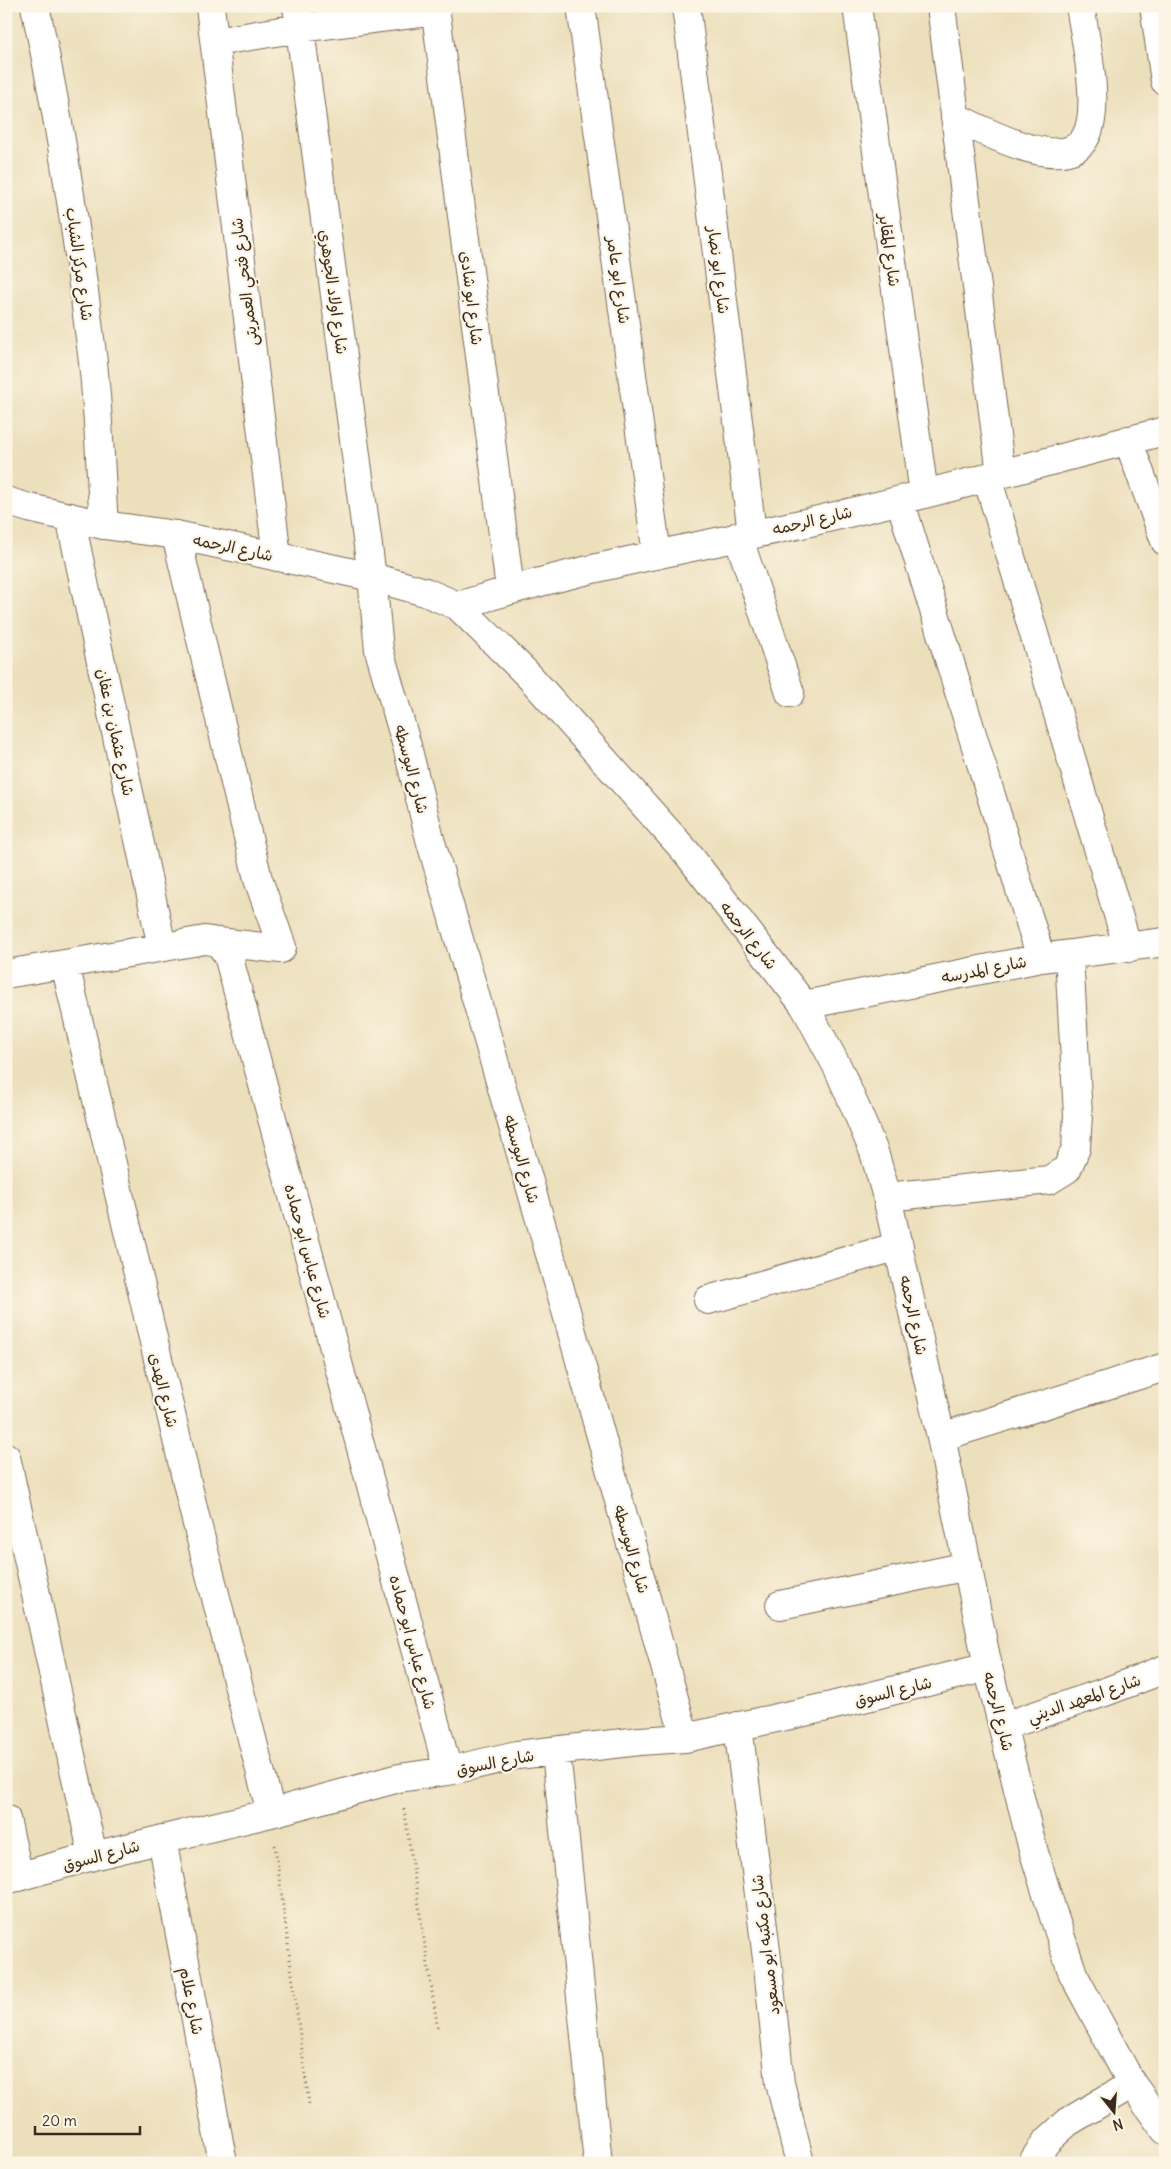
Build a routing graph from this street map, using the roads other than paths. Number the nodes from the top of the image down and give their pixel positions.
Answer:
1 (34, 6) edge
2 (210, 6) edge
3 (581, 6) edge
4 (686, 6) edge
5 (856, 6) edge
6 (941, 6) edge
7 (1080, 6) edge
8 (1154, 6) edge
9 (435, 9) edge
10 (298, 17) edge
11 (214, 42) junction
12 (1165, 81) edge
13 (955, 117) junction
14 (1165, 431) edge
15 (1128, 440) junction
16 (994, 476) junction
17 (912, 497) junction
18 (6, 501) edge
19 (70, 517) junction
20 (104, 525) junction
21 (176, 535) junction
22 (745, 535) junction
23 (1165, 541) edge
24 (657, 555) junction
25 (277, 557) junction
26 (372, 578) junction
27 (510, 589) junction
28 (458, 606) junction
29 (790, 693) dead end
30 (218, 942) junction
31 (1165, 942) edge
32 (162, 947) junction
33 (1128, 948) junction
34 (1069, 955) junction
35 (1041, 958) junction
36 (65, 964) junction
37 (6, 974) edge
38 (804, 1005) junction
39 (887, 1197) junction
40 (899, 1246) junction
41 (708, 1300) dead end
42 (1165, 1367) edge
43 (941, 1437) junction
44 (6, 1457) edge
45 (968, 1566) junction
46 (780, 1605) dead end
47 (988, 1667) junction
48 (1165, 1669) edge
49 (738, 1726) junction
50 (1004, 1726) junction
51 (685, 1738) junction
52 (556, 1752) junction
53 (448, 1771) junction
54 (271, 1813) junction
55 (6, 1819) edge
56 (162, 1839) junction
57 (93, 1856) junction
58 (13, 1879) edge
59 (1132, 2084) junction
60 (1165, 2130) edge
61 (223, 2163) edge
62 (598, 2163) edge
63 (800, 2163) edge
64 (1032, 2163) edge

1 - 20 street, شارع مركز الشباب
2 - 11 street, شارع فتحي العمريتى
3 - 24 street, شارع ابو عامر
4 - 22 street, شارع ابو نصار
5 - 17 street, شارع المقابر
6 - 13 street
7 - 13 street
8 - 12 street
9 - 10 street
9 - 27 street, شارع ابو شادى
10 - 11 street
10 - 26 street, شارع اولاد الجوهري
11 - 25 street, شارع فتحي العمريتى
13 - 16 street
14 - 15 street, شارع الرحمه
15 - 16 street, شارع الرحمه
15 - 23 street
16 - 17 street, شارع الرحمه
16 - 33 street
17 - 22 street, شارع الرحمه
17 - 35 street, شارع المقابر
18 - 19 street, شارع الرحمه
19 - 20 street, شارع الرحمه
19 - 32 street, شارع عثمان بن عفان
20 - 21 street, شارع الرحمه
21 - 25 street, شارع الرحمه
21 - 30 street
22 - 24 street, شارع الرحمه
22 - 29 street, شارع ابو نصار
24 - 27 street, شارع الرحمه
25 - 26 street, شارع الرحمه
26 - 28 street, شارع الرحمه
26 - 51 street, شارع البوسطه
27 - 28 street, شارع الرحمه
28 - 38 street, شارع الرحمه
30 - 32 street
30 - 53 street, شارع عباس ابو حماده
31 - 33 street, شارع المدرسه
32 - 36 street
33 - 34 street, شارع المدرسه
34 - 35 street, شارع المدرسه
34 - 39 street
35 - 38 street, شارع المدرسه
36 - 37 street
36 - 54 street, شارع الهدى
38 - 39 street, شارع الرحمه
39 - 40 street, شارع الرحمه
40 - 41 street
40 - 43 street, شارع الرحمه
42 - 43 street
43 - 45 street, شارع الرحمه
44 - 57 street
45 - 46 street
45 - 47 street, شارع الرحمه
47 - 49 street, شارع السوق
47 - 50 street, شارع الرحمه
48 - 50 street, شارع المعهد الديني
49 - 51 street, شارع السوق
49 - 63 street, شارع مكتبه ابو مسعود
50 - 59 street, شارع الرحمه
51 - 52 street, شارع السوق
52 - 53 street, شارع السوق
52 - 62 street
53 - 54 street, شارع السوق
54 - 56 street, شارع السوق
55 - 58 street
56 - 57 street, شارع السوق
56 - 61 street, شارع علام
57 - 58 street, شارع السوق
59 - 60 street, شارع الرحمه
59 - 64 street

